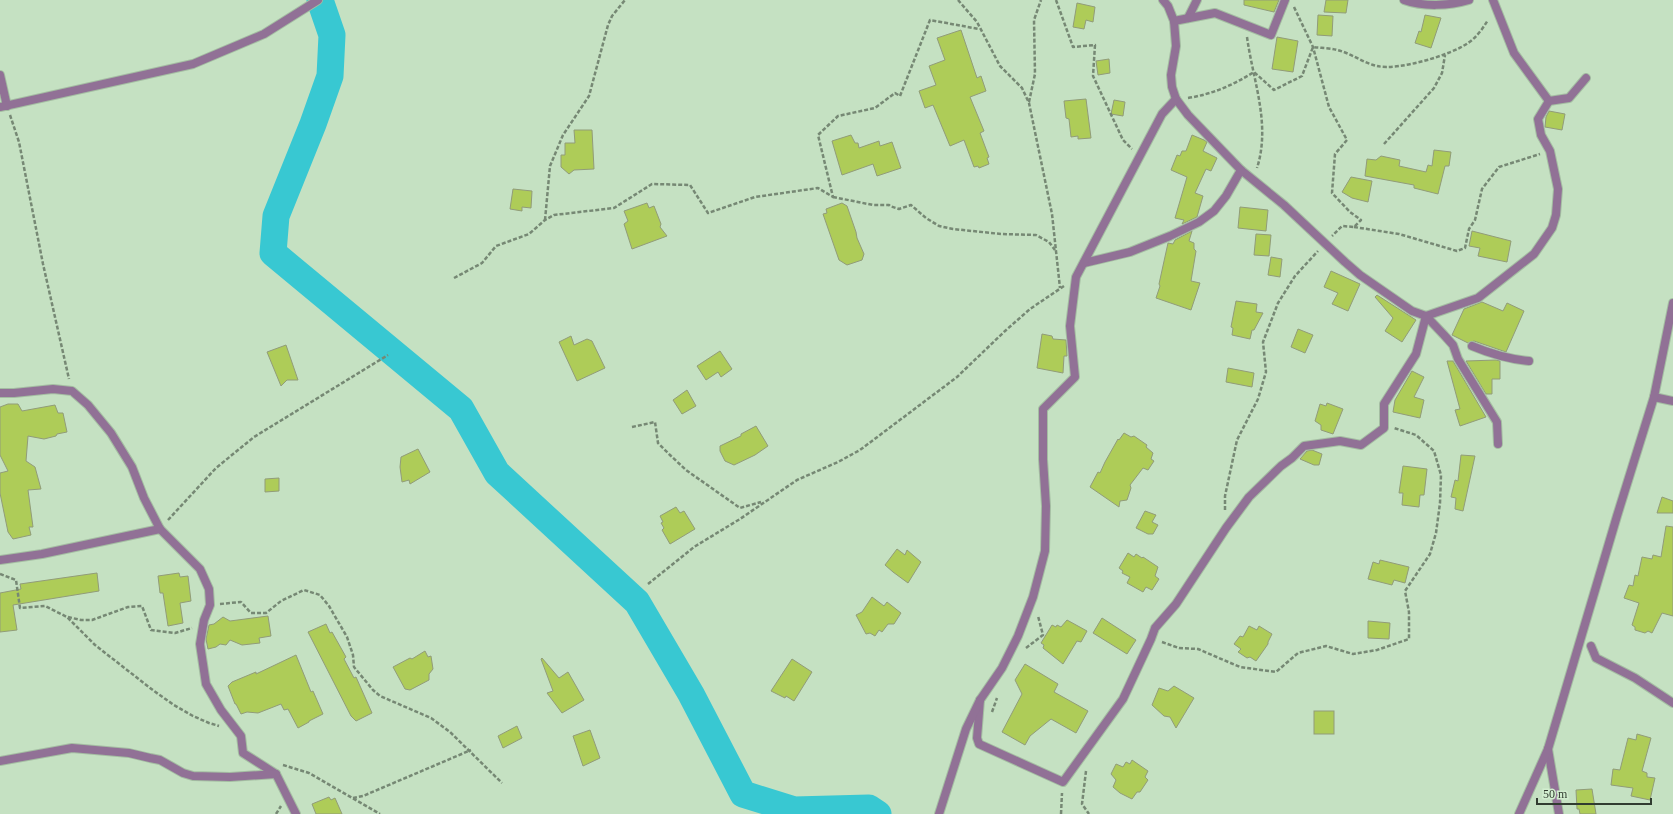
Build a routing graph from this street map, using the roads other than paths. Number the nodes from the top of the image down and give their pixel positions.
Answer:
1 (318, 0) edge
2 (1163, 0) edge
3 (1197, 0) edge
4 (1285, 0) edge
5 (1404, 0) edge
6 (1469, 0) edge
7 (1495, 4) edge
8 (1188, 18) junction
9 (1174, 21) junction
10 (0, 75) edge
11 (1586, 78) dead end
12 (1176, 99) junction
13 (1549, 101) junction
14 (4, 106) edge
15 (1241, 170) junction
16 (1084, 263) junction
17 (1673, 303) edge
18 (1426, 316) junction
19 (1472, 346) dead end
20 (1529, 361) dead end
21 (0, 393) edge
22 (1654, 397) junction
23 (1673, 401) edge
24 (1498, 444) dead end
25 (160, 529) junction
26 (0, 560) edge
27 (1591, 646) dead end
28 (980, 700) junction
29 (1673, 703) edge
30 (1548, 749) junction
31 (0, 761) edge
32 (276, 774) junction
33 (296, 814) edge
34 (939, 814) edge
35 (1519, 814) edge
36 (1559, 814) edge

1 - 14 street
2 - 9 street
3 - 8 street
4 - 8 street
5 - 6 street
7 - 13 street
8 - 9 street
9 - 12 street
10 - 14 street
11 - 13 street
12 - 15 street
12 - 16 street
13 - 18 street
15 - 16 street
15 - 18 street
16 - 28 street
17 - 22 street
18 - 24 street
18 - 28 street
19 - 20 street
21 - 25 street
22 - 23 street
22 - 30 street
25 - 26 street
25 - 32 street
27 - 29 street
28 - 34 street
30 - 35 street
30 - 36 street
31 - 32 street
32 - 33 street

